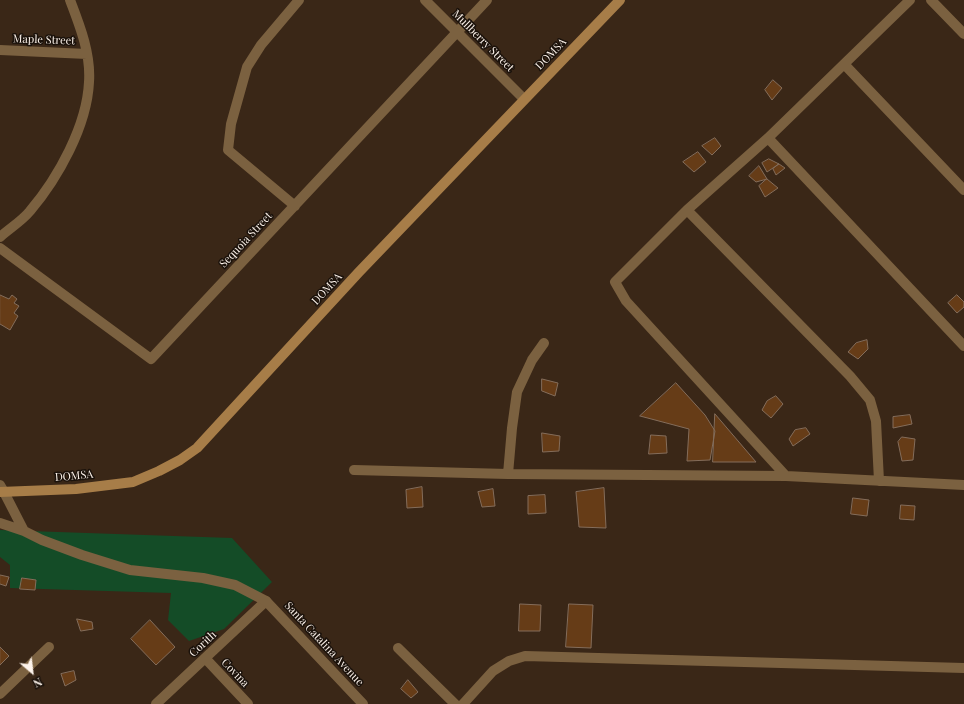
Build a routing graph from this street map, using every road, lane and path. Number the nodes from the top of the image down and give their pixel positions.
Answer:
1 (70, 0) edge
2 (299, 0) edge
3 (425, 0) edge
4 (487, 0) edge
5 (620, 0) edge
6 (910, 0) edge
7 (931, 0) edge
8 (456, 31) junction
9 (964, 34) edge
10 (0, 50) edge
11 (87, 54) junction
12 (844, 64) junction
13 (524, 99) junction
14 (768, 138) junction
15 (964, 190) edge
16 (295, 206) junction
17 (687, 210) junction
18 (0, 237) edge
19 (0, 248) edge
20 (544, 343) dead end
21 (964, 346) edge
22 (354, 470) dead end
23 (508, 474) junction
24 (786, 476) junction
25 (879, 480) junction
26 (964, 485) edge
27 (1, 490) edge
28 (0, 523) edge
29 (24, 532) junction
30 (266, 601) junction
31 (49, 647) dead end
32 (398, 648) dead end
33 (205, 658) junction
34 (964, 668) edge
35 (0, 694) edge
36 (156, 704) edge
37 (248, 704) edge
38 (363, 704) edge
39 (455, 704) edge
40 (463, 704) edge

1 - 11 street
2 - 16 street
3 - 8 street, Mullberry Street
4 - 8 street, Sequoia Street
5 - 13 main road, DOMSA
6 - 12 street
7 - 9 street
8 - 13 street, Mullberry Street
8 - 16 street, Sequoia Street
10 - 11 street, Maple Street
11 - 18 street
12 - 14 street
12 - 15 street
13 - 27 main road, DOMSA
14 - 17 street
14 - 21 street
16 - 19 street, Sequoia Street
17 - 24 street
17 - 25 street
20 - 23 street
22 - 23 street
23 - 24 street
24 - 25 street
25 - 26 street
27 - 29 street
28 - 29 street, Santa Catalina Avenue
29 - 30 street, Santa Catalina Avenue
30 - 33 street, Corith
30 - 38 street, Santa Catalina Avenue
31 - 35 street
32 - 39 street
33 - 36 street, Corith
33 - 37 street, Covina
34 - 40 street

